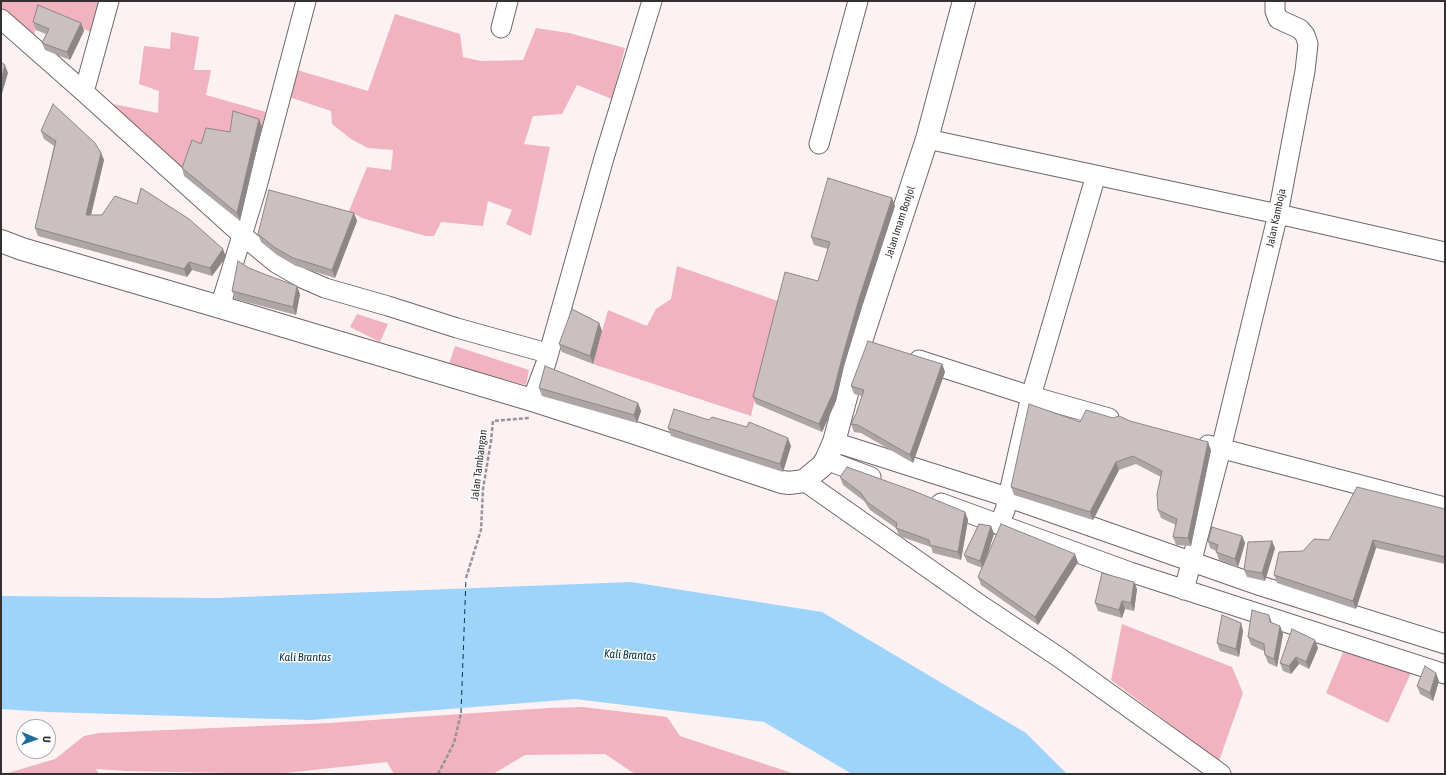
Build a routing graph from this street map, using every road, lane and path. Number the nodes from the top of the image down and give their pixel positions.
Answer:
1 (109, 1) edge
2 (306, 1) edge
3 (508, 1) edge
4 (652, 1) edge
5 (858, 1) edge
6 (964, 1) edge
7 (1274, 1) edge
8 (1, 19) edge
9 (501, 28) dead end
10 (84, 92) junction
11 (927, 139) junction
12 (819, 144) dead end
13 (1096, 176) junction
14 (1278, 214) junction
15 (242, 235) junction
16 (1, 241) edge
17 (1445, 252) edge
18 (220, 307) junction
19 (905, 356) edge
20 (545, 364) junction
21 (1031, 396) junction
22 (532, 409) junction
23 (1122, 421) edge
24 (1191, 440) edge
25 (1221, 449) junction
26 (830, 451) junction
27 (804, 481) junction
28 (884, 482) edge
29 (927, 498) edge
30 (1445, 508) edge
31 (1004, 511) junction
32 (1192, 561) junction
33 (466, 578) dead end
34 (1184, 590) junction
35 (1445, 644) edge
36 (1445, 674) edge
37 (461, 713) dead end
38 (438, 774) edge
39 (1221, 774) edge

1 - 10 street
2 - 15 street
3 - 9 street
4 - 20 street
5 - 12 street
6 - 11 main road, Jalan Imam Bonjol
7 - 14 street, Jalan Kamboja
8 - 10 street
10 - 15 street
11 - 13 street
11 - 26 main road, Jalan Imam Bonjol
13 - 14 street
13 - 21 street
14 - 17 street
14 - 25 street, Jalan Kamboja
15 - 18 street
15 - 20 street
16 - 18 main road
18 - 22 main road
19 - 21 street
20 - 22 street
21 - 23 street
21 - 31 street
22 - 27 main road
22 - 33 path, Jalan Tambangan
24 - 25 street
25 - 30 street
25 - 32 street, Jalan Kamboja
26 - 27 main road
26 - 28 street
26 - 31 street
27 - 39 street
29 - 31 street
31 - 32 street
31 - 34 street
32 - 34 street, Jalan Kamboja
32 - 35 street
34 - 36 street
37 - 38 path

